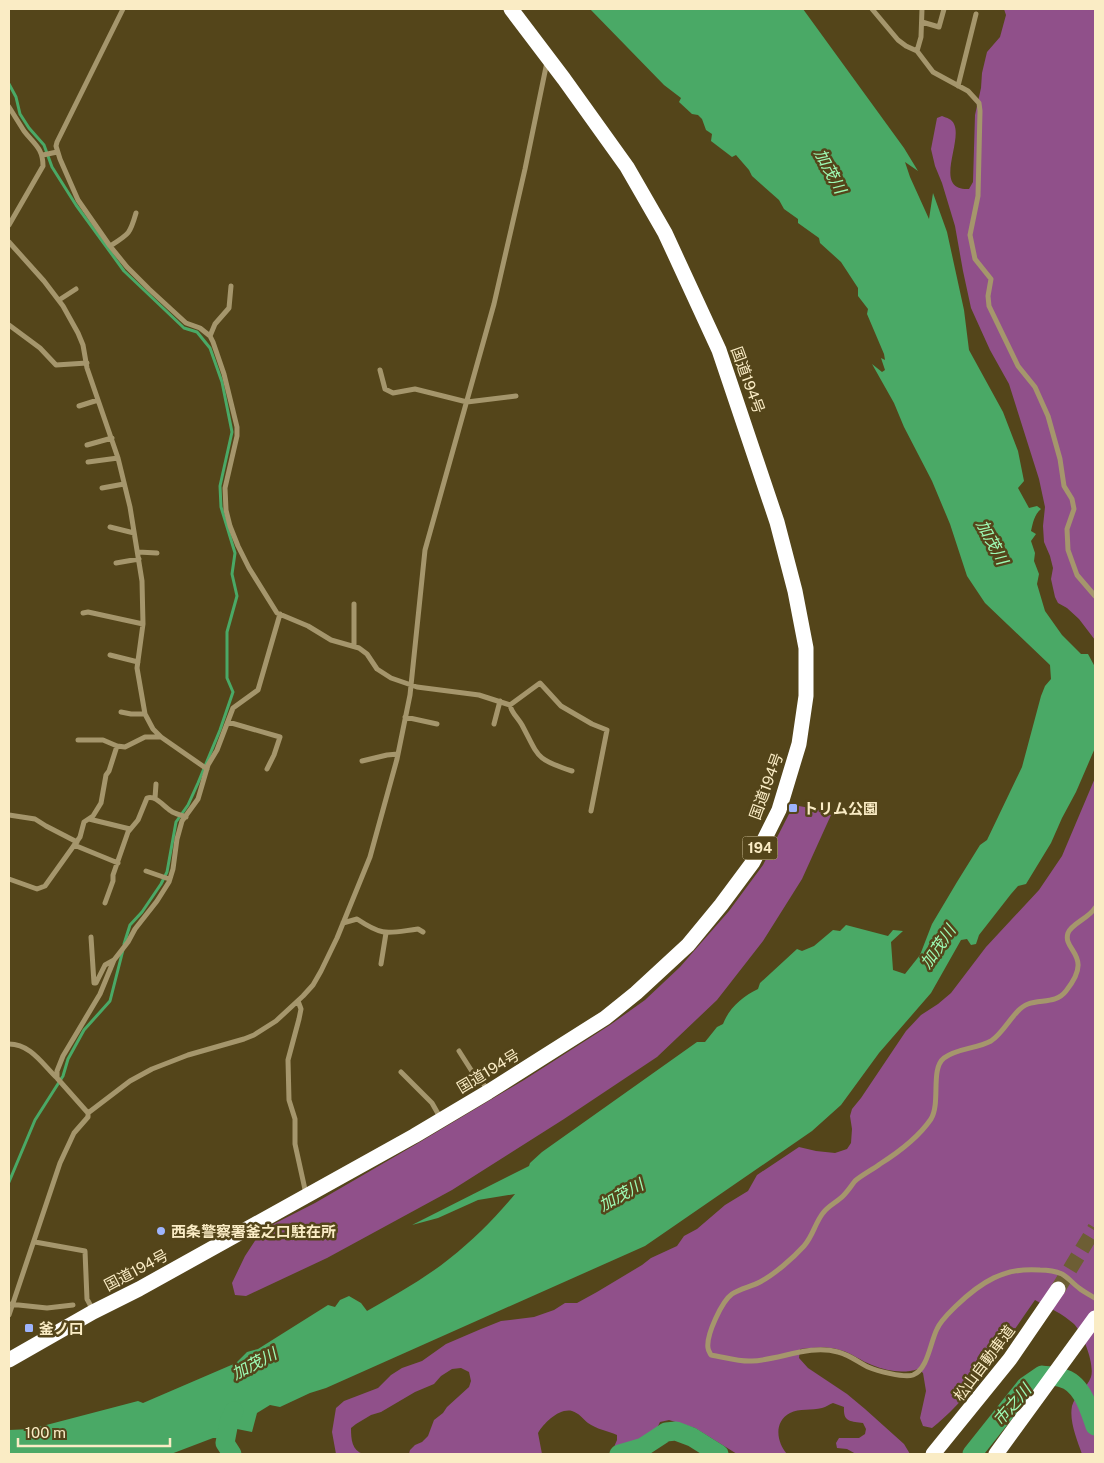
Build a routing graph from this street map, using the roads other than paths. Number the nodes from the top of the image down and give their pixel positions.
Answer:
1 (123, 9) edge
2 (511, 9) edge
3 (872, 9) edge
4 (922, 9) edge
5 (944, 9) edge
6 (976, 14) dead end
7 (922, 22) junction
8 (917, 51) junction
9 (548, 57) junction
10 (958, 86) junction
11 (9, 107) edge
12 (56, 152) junction
13 (44, 155) junction
14 (136, 212) dead end
15 (9, 222) edge
16 (9, 242) edge
17 (110, 246) junction
18 (231, 286) dead end
19 (76, 289) dead end
20 (59, 300) junction
21 (9, 325) edge
22 (210, 336) junction
23 (87, 363) junction
24 (380, 370) dead end
25 (516, 396) dead end
26 (98, 400) junction
27 (467, 402) junction
28 (79, 406) dead end
29 (112, 438) junction
30 (87, 446) dead end
31 (118, 458) junction
32 (88, 462) dead end
33 (124, 484) junction
34 (102, 488) dead end
35 (110, 527) dead end
36 (134, 533) junction
37 (138, 552) junction
38 (157, 553) dead end
39 (139, 559) junction
40 (116, 563) dead end
41 (1095, 596) edge
42 (354, 604) dead end
43 (83, 613) dead end
44 (280, 614) junction
45 (143, 624) junction
46 (354, 646) junction
47 (110, 655) dead end
48 (138, 662) junction
49 (411, 684) junction
50 (500, 701) junction
51 (510, 705) junction
52 (121, 712) dead end
53 (145, 714) junction
54 (406, 717) junction
55 (228, 722) junction
56 (437, 724) dead end
57 (494, 724) dead end
58 (95, 732) dead end
59 (161, 737) junction
60 (78, 740) dead end
61 (99, 740) junction
62 (117, 746) junction
63 (398, 754) junction
64 (362, 761) dead end
65 (207, 769) junction
66 (266, 769) dead end
67 (572, 771) dead end
68 (156, 784) dead end
69 (154, 798) junction
70 (591, 811) dead end
71 (9, 815) edge
72 (186, 817) junction
73 (89, 819) junction
74 (130, 829) junction
75 (76, 843) junction
76 (118, 863) junction
77 (146, 871) dead end
78 (9, 878) edge
79 (170, 879) junction
80 (105, 903) dead end
81 (1095, 908) edge
82 (343, 923) junction
83 (423, 932) dead end
84 (386, 933) junction
85 (91, 937) dead end
86 (114, 960) junction
87 (381, 964) dead end
88 (298, 1001) junction
89 (9, 1044) edge
90 (459, 1051) dead end
91 (401, 1072) dead end
92 (57, 1078) junction
93 (488, 1092) junction
94 (88, 1113) junction
95 (442, 1120) junction
96 (306, 1196) junction
97 (35, 1242) junction
98 (1055, 1293) tunnel mouth
99 (1095, 1298) edge
100 (11, 1304) edge
101 (73, 1305) dead end
102 (93, 1312) junction
103 (9, 1315) edge
104 (1093, 1321) edge
105 (9, 1360) edge
106 (933, 1454) edge
107 (996, 1454) edge

1 - 12 street
2 - 9 highway, 国道194号 / 194
3 - 8 street
4 - 7 street
5 - 7 street
6 - 10 street
7 - 8 street
8 - 10 street
9 - 27 street
9 - 93 highway, 国道194号 / 194
10 - 41 street
11 - 13 street
12 - 13 street
12 - 17 street
13 - 15 street
14 - 17 street
16 - 20 street
17 - 22 street
18 - 22 street
19 - 20 street
20 - 23 street
21 - 23 street
22 - 44 street
23 - 26 street
24 - 27 street
25 - 27 street
26 - 28 street
26 - 29 street
27 - 49 street
29 - 30 street
29 - 31 street
31 - 32 street
31 - 33 street
33 - 34 street
33 - 36 street
35 - 36 street
36 - 37 street
37 - 38 street
37 - 39 street
39 - 40 street
39 - 45 street
42 - 46 street
43 - 45 street
44 - 46 street
44 - 55 street
45 - 48 street
46 - 49 street
47 - 48 street
48 - 53 street
49 - 50 street
49 - 54 street
50 - 51 street
50 - 57 street
51 - 67 street
51 - 70 street
52 - 53 street
53 - 59 street
54 - 56 street
54 - 63 street
55 - 65 street
55 - 66 street
58 - 61 street
59 - 62 street
59 - 65 street
60 - 61 street
61 - 62 street
62 - 73 street
63 - 64 street
63 - 82 street
65 - 72 street
68 - 69 street
69 - 72 street
69 - 74 street
71 - 75 street
72 - 79 street
73 - 74 street
73 - 75 street
74 - 76 street
75 - 76 street
75 - 78 street
76 - 80 street
77 - 79 street
79 - 86 street
81 - 99 street
82 - 84 street
82 - 88 street
83 - 84 street
84 - 87 street
85 - 86 street
86 - 92 street
88 - 94 street
88 - 96 street
89 - 92 street
90 - 93 street
91 - 95 street
92 - 94 street
93 - 95 highway, 国道194号 / 194
94 - 97 street
95 - 96 highway, 国道194号 / 194
96 - 102 highway, 国道194号 / 194
97 - 100 street
97 - 102 street
98 - 106 highway, 松山自動車道
100 - 101 street
100 - 103 street
102 - 105 highway, 国道194号 / 194
104 - 107 highway

